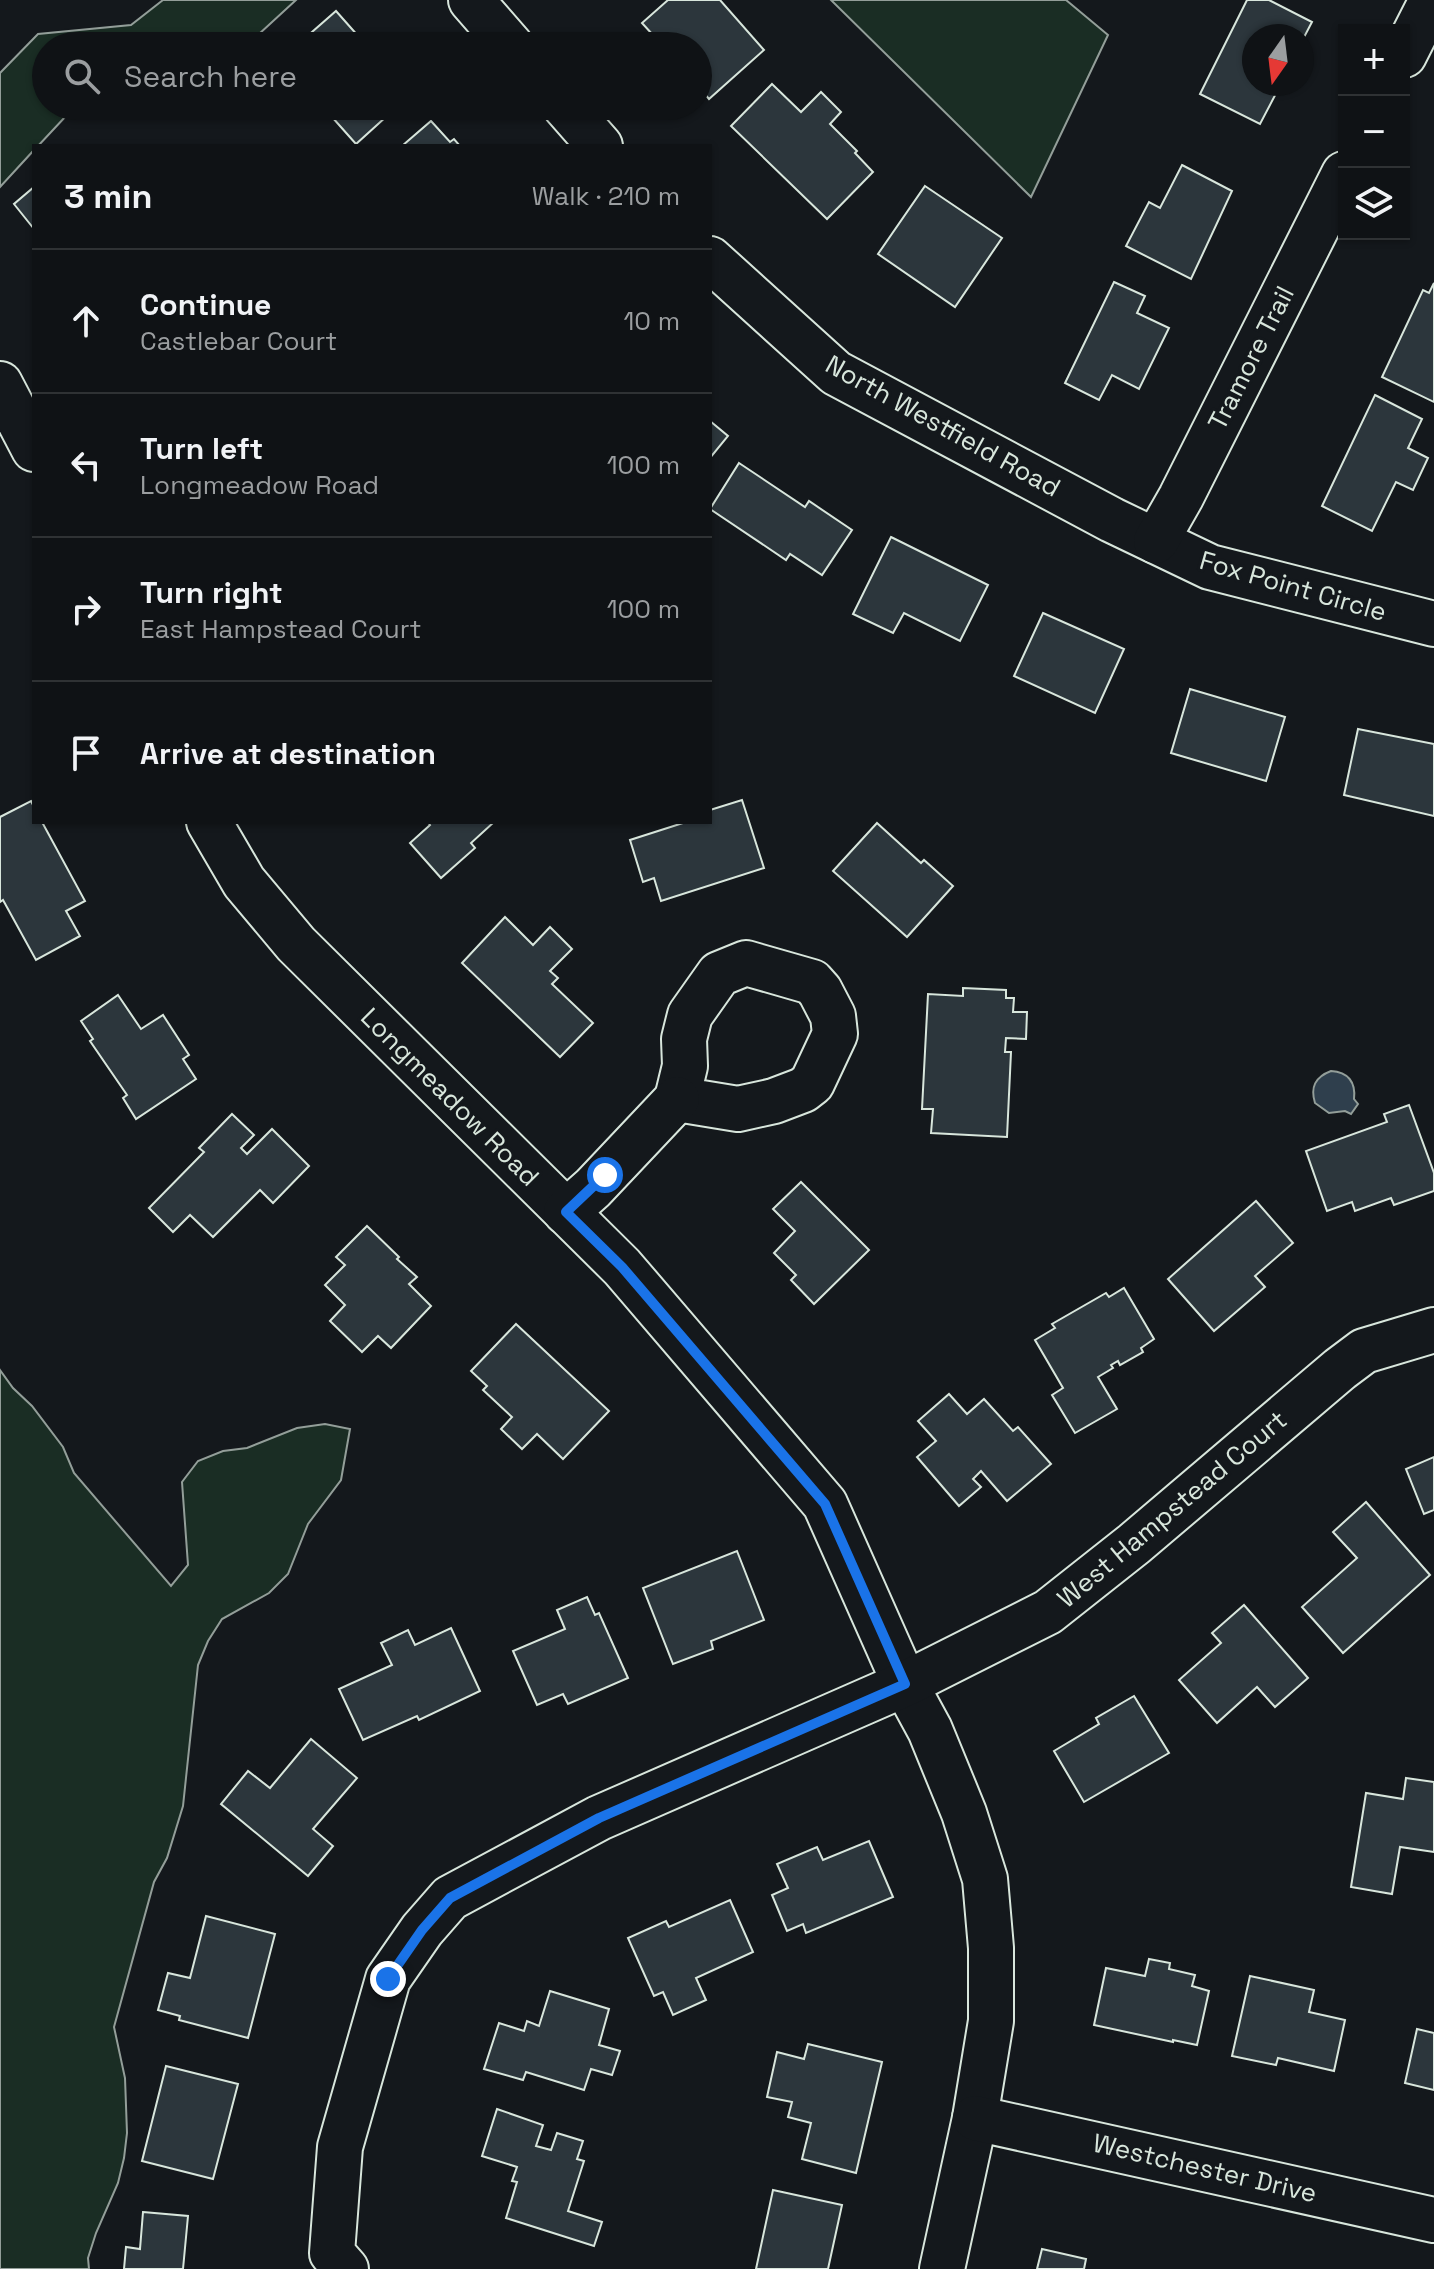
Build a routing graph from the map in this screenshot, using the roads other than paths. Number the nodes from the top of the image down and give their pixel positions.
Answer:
1 (471, 0) edge
2 (1432, 0) edge
3 (499, 32) edge
4 (1410, 43) edge
5 (577, 120) edge
6 (598, 144) edge
7 (1338, 186) edge
8 (712, 261) edge
9 (0, 384) edge
10 (32, 445) edge
11 (1156, 541) junction
12 (1434, 624) edge
13 (210, 824) edge
14 (677, 1099) dead end
15 (566, 1212) junction
16 (1434, 1330) edge
17 (905, 1684) junction
18 (975, 2118) junction
19 (1434, 2220) edge
20 (346, 2269) edge
21 (942, 2269) edge

1 - 3 street
2 - 4 street
5 - 6 street
7 - 11 street, Tramore Trail
8 - 11 street, North Westfield Road
9 - 10 street
11 - 12 street, Fox Point Circle
13 - 15 street, Longmeadow Road
14 - 15 street
15 - 17 street, Longmeadow Road
16 - 17 street, West Hampstead Court
17 - 18 street
17 - 20 street, West Hampstead Court
18 - 19 street, Westchester Drive
18 - 21 street

